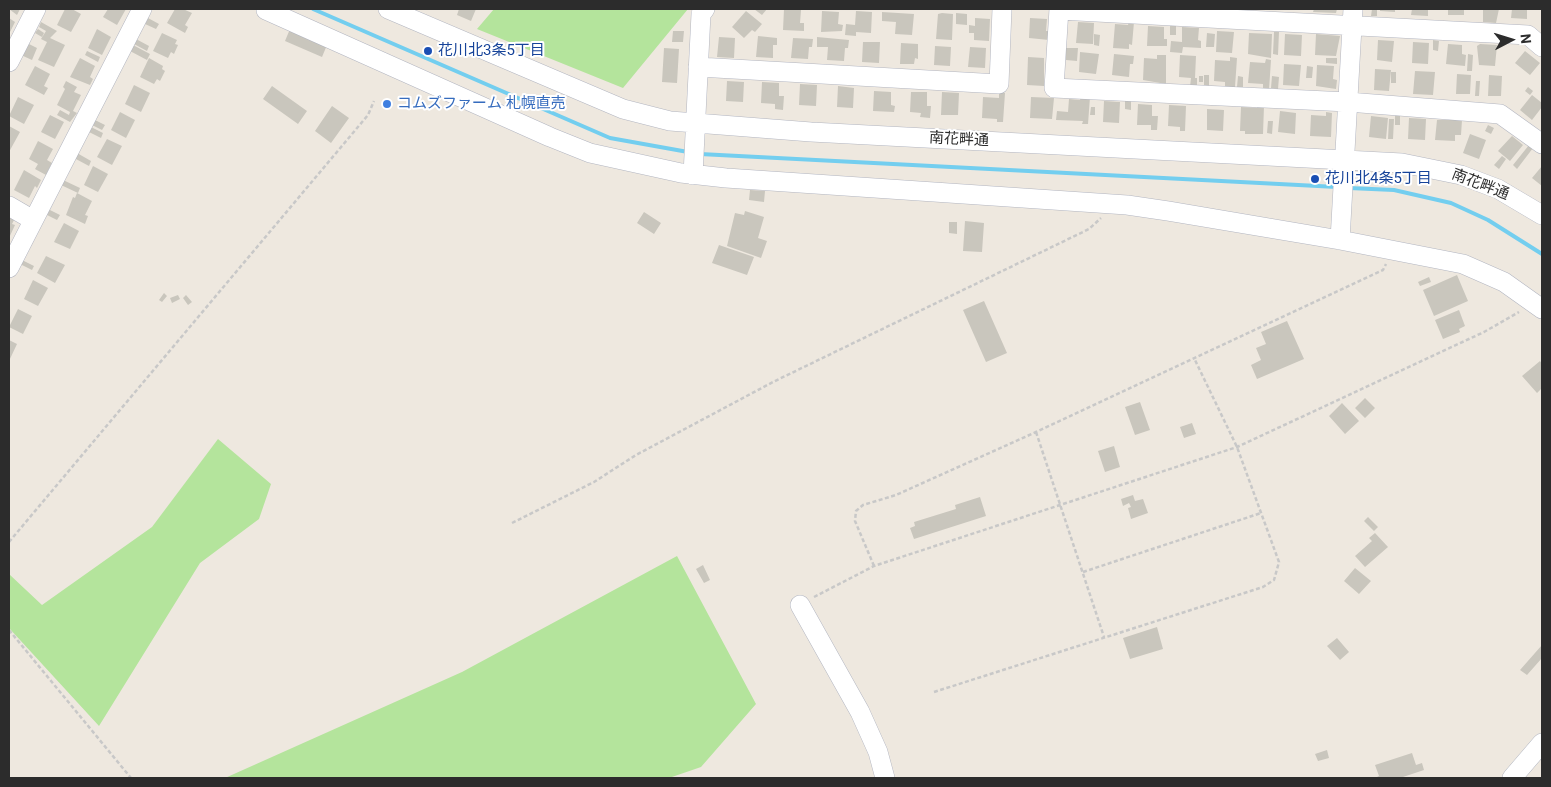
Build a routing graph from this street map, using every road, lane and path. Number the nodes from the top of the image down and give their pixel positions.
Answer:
1 (36, 9) edge
2 (142, 9) edge
3 (266, 9) edge
4 (388, 9) edge
5 (705, 9) edge
6 (1002, 9) edge
7 (1059, 9) edge
8 (1353, 17) edge
9 (1542, 46) edge
10 (9, 62) edge
11 (698, 67) junction
12 (374, 101) dead end
13 (1348, 102) junction
14 (696, 123) junction
15 (1542, 144) edge
16 (693, 168) junction
17 (1344, 169) junction
18 (1116, 204) junction
19 (9, 206) edge
20 (1542, 215) edge
21 (33, 220) junction
22 (1340, 240) junction
23 (1395, 250) junction
24 (9, 268) edge
25 (1539, 306) edge
26 (1194, 358) junction
27 (1036, 432) junction
28 (1236, 447) junction
29 (1061, 503) junction
30 (1261, 513) junction
31 (512, 523) dead end
32 (9, 542) edge
33 (874, 566) junction
34 (1083, 572) junction
35 (800, 605) joint
36 (9, 630) edge
37 (1104, 636) junction
38 (934, 692) dead end
39 (1542, 743) edge
40 (131, 778) edge
41 (885, 778) edge
42 (1512, 778) edge

1 - 10 street
2 - 21 street
3 - 16 street
4 - 14 street, 南花畔通
5 - 11 street
6 - 11 street
7 - 8 street
7 - 13 street
8 - 9 street
8 - 13 street
11 - 14 street
12 - 32 path
13 - 15 street
13 - 17 street
14 - 16 street
14 - 17 street, 南花畔通
16 - 18 street
17 - 20 street, 南花畔通
17 - 22 street
18 - 22 street
18 - 31 path
19 - 21 street
21 - 24 street
22 - 23 street
23 - 25 street
23 - 26 path
25 - 28 path
26 - 27 path
26 - 28 path
27 - 29 path
27 - 33 path
28 - 29 path
28 - 30 path
29 - 33 path
29 - 34 path
30 - 34 path
30 - 37 path
33 - 35 path
34 - 37 path
35 - 41 street
36 - 40 path
37 - 38 path
39 - 42 street

